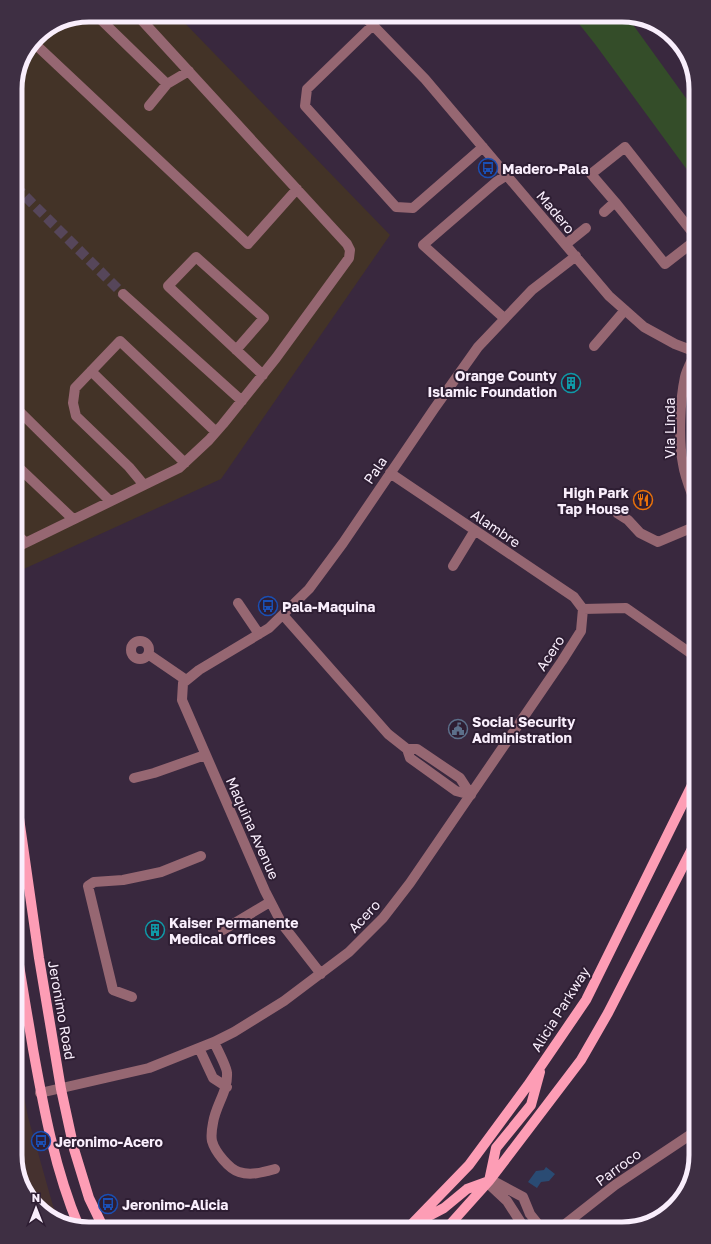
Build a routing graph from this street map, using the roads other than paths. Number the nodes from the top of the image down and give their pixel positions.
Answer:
1 (103, 22) edge
2 (144, 22) edge
3 (370, 22) edge
4 (373, 25) junction
5 (38, 46) edge
6 (189, 71) junction
7 (167, 84) junction
8 (149, 106) dead end
9 (483, 147) junction
10 (507, 175) junction
11 (297, 189) junction
12 (615, 202) junction
13 (604, 212) dead end
14 (586, 228) dead end
15 (689, 230) edge
16 (566, 244) junction
17 (689, 245) edge
18 (576, 256) junction
19 (123, 294) tunnel mouth
20 (625, 310) junction
21 (504, 318) junction
22 (594, 346) dead end
23 (689, 349) edge
24 (236, 350) junction
25 (689, 368) edge
26 (91, 371) junction
27 (263, 375) junction
28 (242, 401) junction
29 (22, 413) edge
30 (216, 432) junction
31 (185, 463) junction
32 (22, 471) edge
33 (390, 473) junction
34 (144, 485) junction
35 (689, 486) edge
36 (110, 501) junction
37 (617, 513) dead end
38 (73, 519) junction
39 (689, 529) edge
40 (475, 530) junction
41 (22, 539) edge
42 (25, 542) junction
43 (22, 544) edge
44 (453, 566) dead end
45 (238, 602) dead end
46 (583, 609) junction
47 (284, 615) junction
48 (259, 634) junction
49 (689, 652) edge
50 (148, 654) dead end
51 (184, 681) junction
52 (205, 755) junction
53 (134, 778) dead end
54 (689, 791) edge
55 (471, 795) junction
56 (22, 839) edge
57 (689, 854) edge
58 (200, 856) dead end
59 (270, 902) junction
60 (223, 930) dead end
61 (321, 974) junction
62 (22, 981) edge
63 (132, 997) dead end
64 (214, 1042) junction
65 (199, 1048) junction
66 (543, 1063) junction
67 (227, 1087) junction
68 (61, 1089) junction
69 (40, 1093) junction
70 (689, 1136) edge
71 (276, 1169) dead end
72 (489, 1181) junction
73 (77, 1221) edge
74 (101, 1222) edge
75 (415, 1222) edge
76 (418, 1222) edge
77 (452, 1222) edge
78 (520, 1222) edge
79 (536, 1222) edge
80 (568, 1222) edge

1 - 7 street
2 - 6 street
3 - 4 street, Madero
4 - 9 street, Madero
4 - 9 street
5 - 11 street
6 - 7 street
6 - 11 street
7 - 8 street
9 - 10 street, Madero
10 - 16 street, Madero
10 - 21 street
11 - 27 street
12 - 13 street
12 - 15 street
12 - 17 street
14 - 16 street
16 - 18 street, Madero
18 - 20 street, Madero
18 - 21 street, Pala
19 - 28 street
20 - 22 street
20 - 23 street, Madero
21 - 33 street, Pala
24 - 24 street
24 - 27 street
25 - 35 street, Via Linda
26 - 30 street
26 - 31 street
26 - 34 street
27 - 28 street
28 - 30 street
29 - 36 street
30 - 31 street
31 - 34 street
32 - 38 street
33 - 40 street, Alambre
33 - 47 street, Pala
34 - 36 street
36 - 38 street
37 - 39 street
38 - 42 street
40 - 44 street
40 - 46 street, Alambre
41 - 42 street
42 - 43 street
45 - 48 street
46 - 49 street
46 - 55 street, Acero
47 - 48 street, Pala
47 - 55 street
48 - 51 street, Pala
50 - 51 street
51 - 52 street, Maquina Avenue
52 - 53 street
52 - 59 street, Maquina Avenue
54 - 66 main road, Alicia Parkway
55 - 61 street, Acero
56 - 68 main road, Jeronimo Road
57 - 72 main road
58 - 63 street
59 - 60 street
59 - 61 street, Maquina Avenue
61 - 64 street, Acero
62 - 69 main road
64 - 65 street, Acero
64 - 67 street
65 - 67 street
65 - 68 street, Acero
66 - 72 main road
66 - 75 main road, Alicia Parkway
67 - 71 street
68 - 69 street, Acero
68 - 74 main road, Jeronimo Road
69 - 73 main road
70 - 80 street, Parroco
72 - 76 main road
72 - 77 main road
72 - 78 street
72 - 79 street

